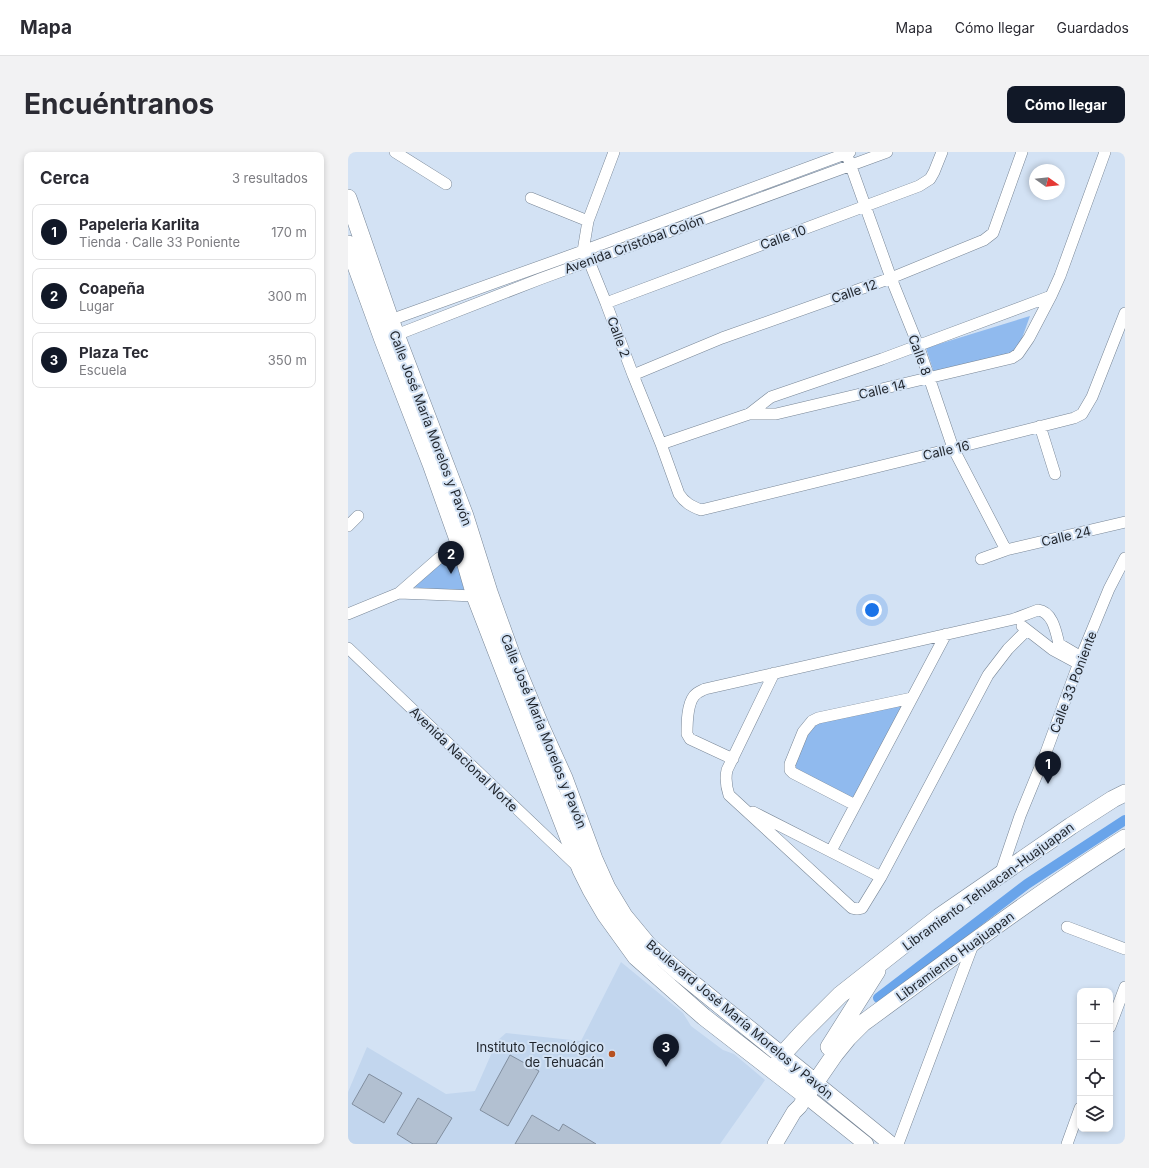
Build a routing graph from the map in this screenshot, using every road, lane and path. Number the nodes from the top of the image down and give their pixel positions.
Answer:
1 (395, 152) edge
2 (614, 152) edge
3 (887, 152) edge
4 (942, 152) edge
5 (1022, 152) edge
6 (1105, 152) edge
7 (848, 153) edge
8 (864, 156) edge
9 (850, 166) junction
10 (446, 184) dead end
11 (348, 198) edge
12 (531, 198) dead end
13 (718, 201) junction
14 (866, 206) junction
15 (724, 212) junction
16 (588, 221) junction
17 (348, 244) edge
18 (586, 256) junction
19 (891, 278) junction
20 (1051, 296) junction
21 (606, 303) junction
22 (1125, 313) edge
23 (387, 330) junction
24 (918, 345) junction
25 (633, 375) junction
26 (929, 378) junction
27 (749, 414) junction
28 (1040, 426) junction
29 (661, 444) junction
30 (953, 448) junction
31 (1055, 474) dead end
32 (701, 510) joint
33 (358, 516) dead end
34 (1125, 522) edge
35 (348, 526) edge
36 (469, 549) junction
37 (1006, 550) junction
38 (981, 559) dead end
39 (1125, 559) edge
40 (399, 593) junction
41 (482, 594) junction
42 (348, 614) edge
43 (1014, 618) junction
44 (1027, 630) junction
45 (946, 634) junction
46 (1056, 647) junction
47 (348, 648) edge
48 (1080, 660) junction
49 (774, 673) junction
50 (912, 698) junction
51 (733, 759) junction
52 (1125, 793) edge
53 (740, 805) junction
54 (855, 805) junction
55 (1125, 838) edge
56 (831, 851) junction
57 (594, 859) joint
58 (581, 870) junction
59 (1000, 875) junction
60 (881, 877) junction
61 (1067, 927) dead end
62 (974, 941) junction
63 (1125, 949) edge
64 (882, 963) junction
65 (1125, 987) edge
66 (857, 1017) junction
67 (1111, 1024) edge
68 (782, 1055) junction
69 (772, 1070) junction
70 (808, 1087) junction
71 (1077, 1116) edge
72 (775, 1144) edge
73 (866, 1144) edge
74 (891, 1144) edge
75 (898, 1144) edge
76 (1066, 1144) edge

1 - 10 street
2 - 16 street
3 - 8 street, Avenida Cristóbal Colón
4 - 14 street, Calle 10
5 - 19 street, Calle 12
6 - 20 street, Calle 14
7 - 9 street, Calle 8
7 - 13 street, Avenida Cristóbal Colón
8 - 9 street, Avenida Cristóbal Colón
9 - 14 street, Calle 8
9 - 15 street, Avenida Cristóbal Colón
11 - 23 main road, Calle José María Morelos y Pavón
12 - 16 street
13 - 15 street
13 - 18 street, Avenida Cristóbal Colón
14 - 19 street, Calle 8
14 - 21 street, Calle 10
15 - 18 street, Avenida Cristóbal Colón
16 - 18 street
17 - 23 main road, Calle José María Morelos y Pavón
18 - 21 street, Calle 2
18 - 23 street, Avenida Cristóbal Colón
18 - 23 street, Avenida Cristóbal Colón
19 - 24 street, Calle 8
19 - 25 street, Calle 12
20 - 24 street, Calle 14
20 - 26 street, Calle 14
21 - 25 street, Calle 2
22 - 28 street, Calle 16
23 - 36 main road, Calle José María Morelos y Pavón
24 - 26 street, Calle 8
24 - 27 street, Calle 14
25 - 29 street, Calle 2
26 - 27 street, Calle 14
26 - 30 street, Calle 8
27 - 29 street, Calle 14
28 - 30 street, Calle 16
28 - 31 street
29 - 32 street, Calle 2
30 - 32 street, Calle 16
30 - 37 street, Calle 8
33 - 35 street
34 - 37 street, Calle 24
36 - 40 street
36 - 41 main road, Calle José María Morelos y Pavón
37 - 38 street, Calle 24
39 - 48 street, Calle 33 Poniente
40 - 41 street
40 - 42 street
41 - 57 main road, Calle José María Morelos y Pavón
41 - 58 main road, Calle José María Morelos y Pavón
43 - 44 street
43 - 45 street
43 - 46 street
44 - 46 street
44 - 60 street
45 - 49 street
45 - 50 street
46 - 48 street
47 - 58 street, Avenida Nacional Norte
48 - 59 street, Calle 33 Poniente
49 - 51 street
49 - 51 street
50 - 54 street
50 - 54 street
51 - 53 street
52 - 59 main road, Libramiento Tehuacan-Huajuapan
53 - 56 street
53 - 60 street
54 - 56 street
55 - 62 main road, Libramiento Huajuapan
56 - 60 street
57 - 68 main road, Boulevard José María Morelos y Pavón
58 - 69 main road, Boulevard José María Morelos y Pavón
59 - 64 main road, Libramiento Tehuacan-Huajuapan
61 - 63 street
62 - 66 main road, Libramiento Huajuapan
62 - 75 street
64 - 66 main road
64 - 68 main road, Libramiento Tehuacan-Huajuapan
65 - 67 street
66 - 70 main road
68 - 69 main road, Libramiento Tehuacan-Huajuapan
68 - 70 main road, Boulevard José María Morelos y Pavón
69 - 70 main road, Boulevard José María Morelos y Pavón
70 - 72 main road
70 - 73 main road, Boulevard José María Morelos y Pavón
70 - 74 main road, Boulevard José María Morelos y Pavón
71 - 76 street

